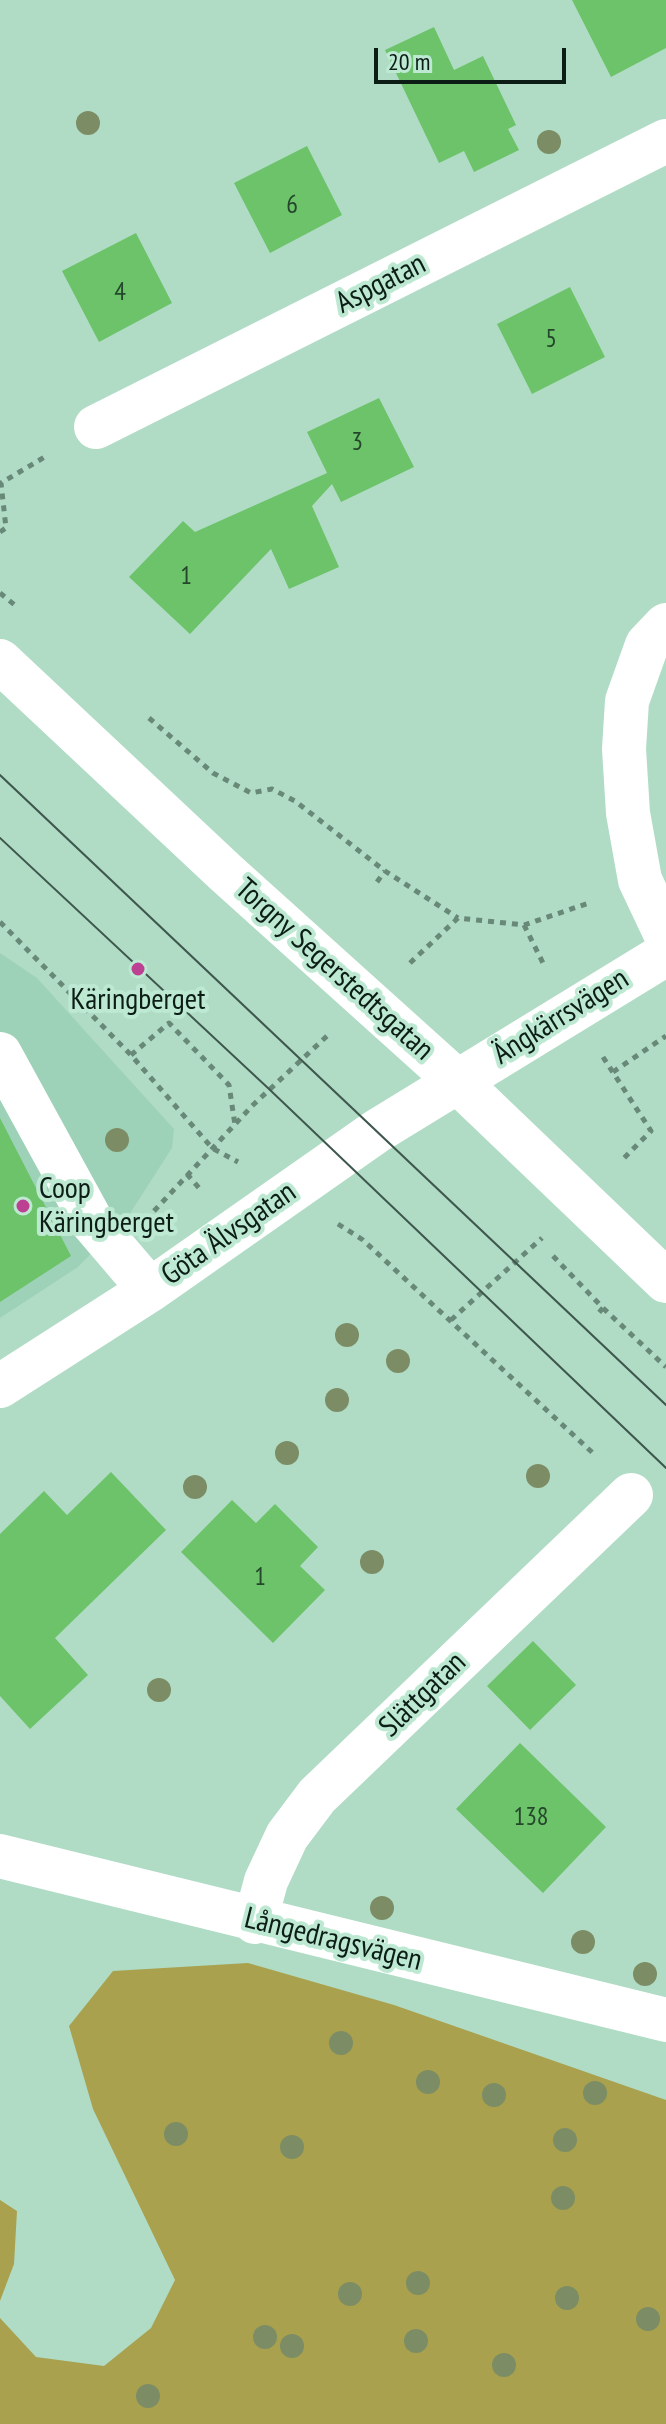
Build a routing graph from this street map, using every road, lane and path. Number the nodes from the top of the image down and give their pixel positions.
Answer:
1 (666, 141) edge
2 (96, 427) joint
3 (0, 532) edge
4 (666, 625) edge
5 (0, 661) edge
6 (251, 793) dead end
7 (295, 801) junction
8 (289, 808) dead end
9 (385, 871) junction
10 (640, 880) junction
11 (377, 882) dead end
12 (458, 918) junction
13 (0, 922) edge
14 (666, 935) edge
15 (666, 954) edge
16 (368, 1002) junction
17 (666, 1036) edge
18 (0, 1054) edge
19 (131, 1055) junction
20 (613, 1072) dead end
21 (457, 1081) junction
22 (235, 1125) junction
23 (212, 1148) junction
24 (338, 1224) dead end
25 (539, 1241) dead end
26 (117, 1253) junction
27 (666, 1281) edge
28 (150, 1290) junction
29 (603, 1308) junction
30 (596, 1316) dead end
31 (666, 1367) edge
32 (0, 1386) edge
33 (631, 1495) joint
34 (0, 1856) edge
35 (255, 1922) junction
36 (666, 2020) edge

1 - 2 street, Aspgatan
2 - 3 path
4 - 10 street
5 - 16 street, Torgny Segerstedtsgatan
6 - 7 path
7 - 8 path
7 - 9 path
9 - 11 path
9 - 12 path
10 - 12 path
10 - 14 street
12 - 16 path
13 - 19 path
15 - 21 street, Ängkärrsvägen
16 - 21 street, Torgny Segerstedtsgatan
16 - 22 path
17 - 20 path
18 - 26 street
19 - 22 path
19 - 23 path
21 - 27 street, Torgny Segerstedtsgatan
21 - 28 street, Göta Älvsgatan
22 - 23 path
23 - 26 path
24 - 33 path
25 - 29 path
26 - 28 street
28 - 32 street, Göta Älvsgatan
29 - 30 path
29 - 31 path
33 - 35 street, Slättgatan
34 - 35 street, Långedragsvägen
35 - 36 street, Långedragsvägen

